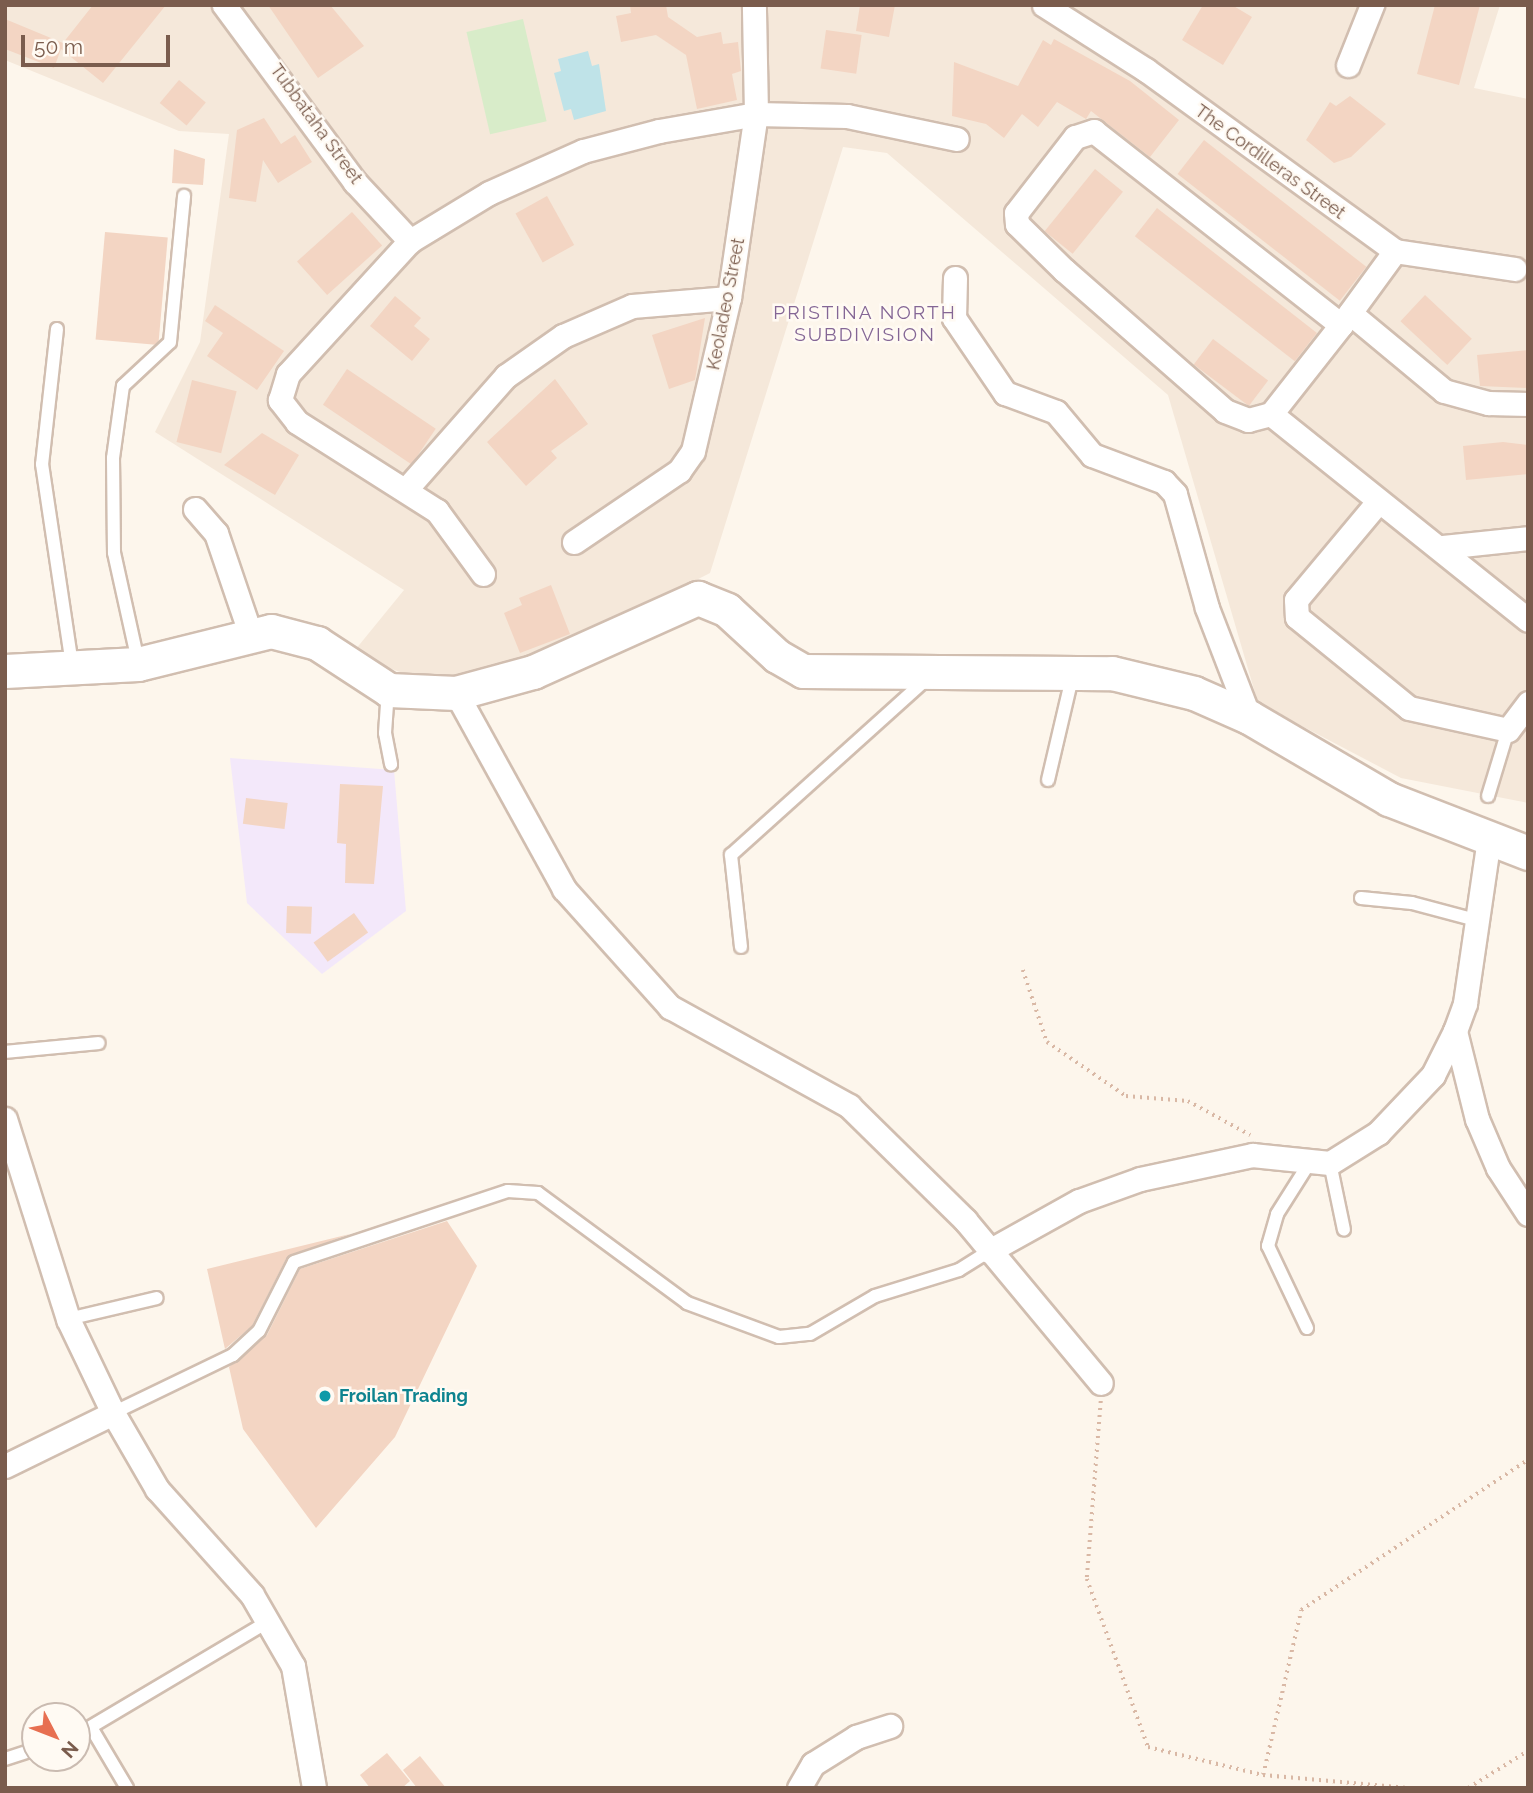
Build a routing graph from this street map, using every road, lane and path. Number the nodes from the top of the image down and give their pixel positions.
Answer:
1 (224, 5) edge
2 (754, 5) edge
3 (1044, 5) edge
4 (1372, 5) edge
5 (1348, 65) dead end
6 (756, 114) junction
7 (957, 139) dead end
8 (184, 196) dead end
9 (410, 241) junction
10 (1395, 251) junction
11 (1524, 270) edge
12 (955, 278) dead end
13 (729, 298) junction
14 (1346, 319) junction
15 (57, 329) dead end
16 (1528, 404) edge
17 (1271, 414) junction
18 (408, 487) junction
19 (1377, 503) junction
20 (195, 509) dead end
21 (1528, 538) edge
22 (574, 542) dead end
23 (1443, 547) junction
24 (484, 574) dead end
25 (1528, 621) edge
26 (250, 633) junction
27 (138, 664) junction
28 (5, 671) edge
29 (72, 671) junction
30 (934, 673) junction
31 (1073, 673) junction
32 (388, 690) junction
33 (456, 693) junction
34 (1528, 703) edge
35 (1249, 717) junction
36 (1508, 730) junction
37 (391, 764) dead end
38 (1048, 780) dead end
39 (1488, 796) dead end
40 (1489, 838) junction
41 (1528, 853) edge
42 (1361, 898) dead end
43 (1476, 920) junction
44 (741, 947) dead end
45 (1023, 970) dead end
46 (1455, 1031) junction
47 (99, 1043) dead end
48 (5, 1052) edge
49 (5, 1119) edge
50 (1279, 1158) junction
51 (1319, 1164) junction
52 (1528, 1214) edge
53 (1344, 1230) dead end
54 (989, 1251) junction
55 (157, 1298) dead end
56 (68, 1319) junction
57 (1307, 1328) dead end
58 (1101, 1384) joint
59 (113, 1413) junction
60 (1528, 1460) edge
61 (10, 1461) edge
62 (269, 1621) junction
63 (890, 1726) dead end
64 (92, 1730) joint
65 (1528, 1751) edge
66 (1263, 1774) junction
67 (127, 1788) edge
68 (314, 1788) edge
69 (799, 1788) edge
70 (1408, 1788) edge
71 (1468, 1788) edge

1 - 9 street, Tubbataha Street
2 - 6 street, Keoladeo Street
3 - 10 street, The Cordilleras Street
4 - 5 street
6 - 7 street
6 - 9 street
6 - 13 street, Keoladeo Street
8 - 27 lane
9 - 18 street
10 - 11 street, The Cordilleras Street
10 - 14 street
12 - 35 street
13 - 18 street
13 - 22 street, Keoladeo Street
14 - 16 street
14 - 17 street
14 - 17 street
15 - 29 lane
17 - 19 street
18 - 24 street
19 - 23 street
19 - 36 street
20 - 26 street
21 - 23 street
23 - 25 street
26 - 27 street
26 - 32 street
27 - 29 street
28 - 29 street
30 - 31 street
30 - 33 street
30 - 44 lane
31 - 35 street
31 - 38 lane
32 - 33 street
32 - 37 lane
33 - 54 street
34 - 36 street
35 - 40 street
36 - 39 lane
40 - 41 street
40 - 43 street
42 - 43 lane
43 - 46 street
45 - 50 path
46 - 51 street
46 - 52 street
47 - 48 lane
49 - 56 street
50 - 51 street
50 - 54 street
51 - 53 lane
51 - 57 lane
54 - 58 street
54 - 59 lane
55 - 56 lane
56 - 59 street
58 - 66 path
59 - 61 street
59 - 62 street
60 - 66 path
62 - 64 lane
62 - 68 street
63 - 69 street
64 - 67 lane
65 - 71 path
66 - 70 path

